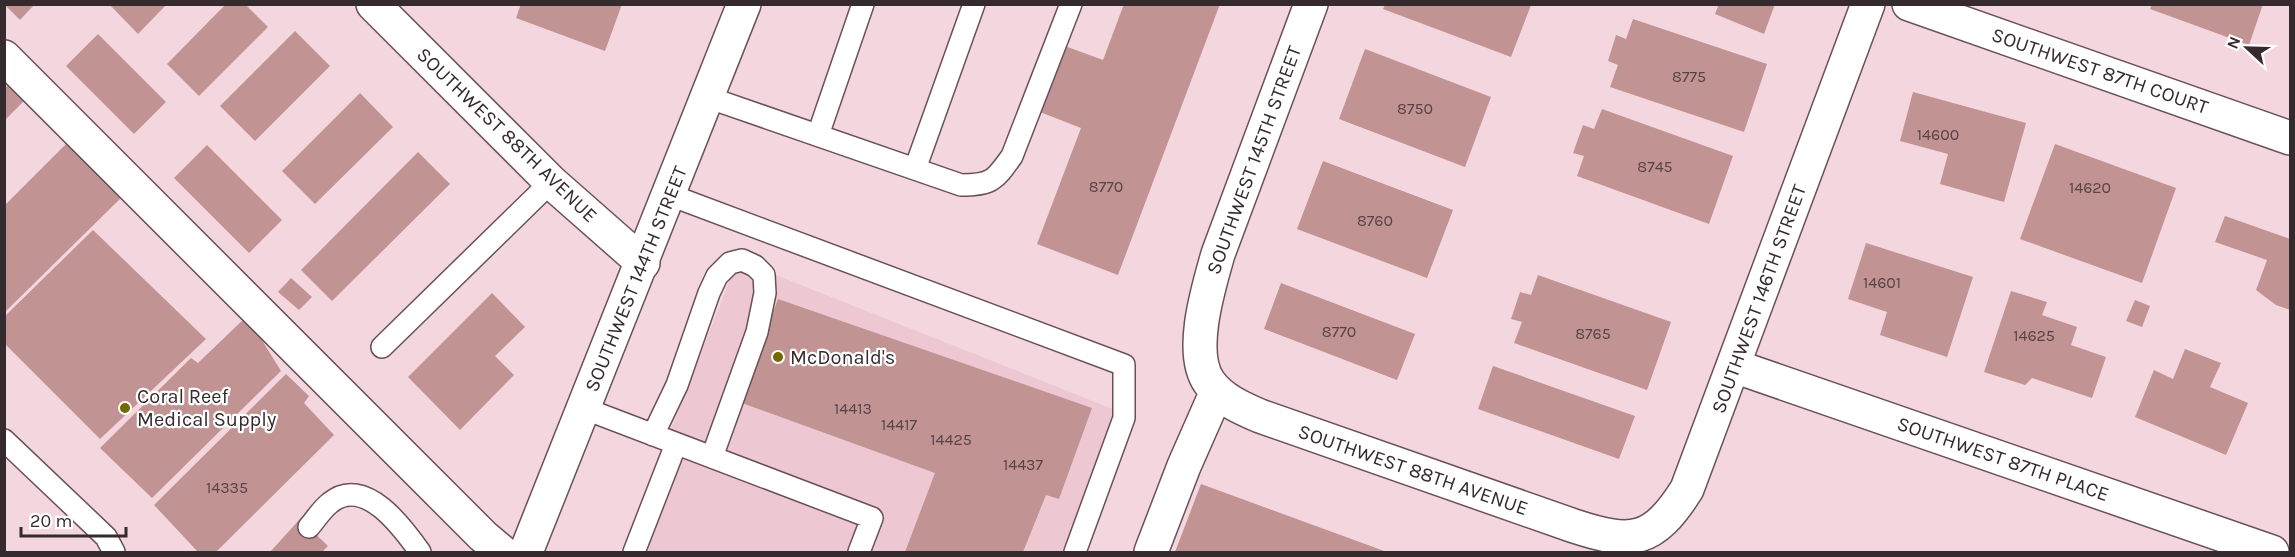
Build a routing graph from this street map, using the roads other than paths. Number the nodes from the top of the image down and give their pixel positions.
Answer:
1 (374, 4) edge
2 (744, 4) edge
3 (863, 4) edge
4 (974, 4) edge
5 (1071, 4) edge
6 (1311, 4) edge
7 (1868, 4) edge
8 (1909, 4) edge
9 (4, 57) edge
10 (707, 97) junction
11 (818, 135) junction
12 (2290, 138) edge
13 (915, 169) junction
14 (551, 182) junction
15 (669, 195) junction
16 (643, 263) junction
17 (382, 347) dead end
18 (1734, 366) junction
19 (1217, 391) junction
20 (584, 408) junction
21 (653, 435) junction
22 (4, 440) edge
23 (676, 444) junction
24 (712, 458) junction
25 (309, 527) dead end
26 (1612, 545) edge
27 (114, 552) edge
28 (420, 552) edge
29 (502, 552) edge
30 (526, 552) edge
31 (634, 552) edge
32 (859, 552) edge
33 (1075, 552) edge
34 (1152, 552) edge
35 (2272, 552) edge

1 - 14 street, SOUTHWEST 88TH AVENUE
2 - 10 street, SOUTHWEST 144TH STREET
3 - 11 lane
4 - 13 lane
5 - 13 lane
6 - 19 street, SOUTHWEST 145TH STREET
7 - 18 street, SOUTHWEST 146TH STREET
8 - 12 street, SOUTHWEST 87TH COURT
9 - 29 street
10 - 11 lane
10 - 15 street, SOUTHWEST 144TH STREET
11 - 13 lane
14 - 16 street, SOUTHWEST 88TH AVENUE
14 - 17 lane
15 - 16 street, SOUTHWEST 144TH STREET
15 - 33 lane
16 - 20 street, SOUTHWEST 144TH STREET
18 - 26 street, SOUTHWEST 146TH STREET
18 - 35 street, SOUTHWEST 87TH PLACE
19 - 26 street, SOUTHWEST 88TH AVENUE
19 - 34 street
20 - 21 lane
20 - 30 street, SOUTHWEST 144TH STREET
21 - 23 lane
21 - 24 lane
22 - 27 lane
23 - 24 lane
23 - 31 lane
24 - 32 lane
25 - 28 lane

